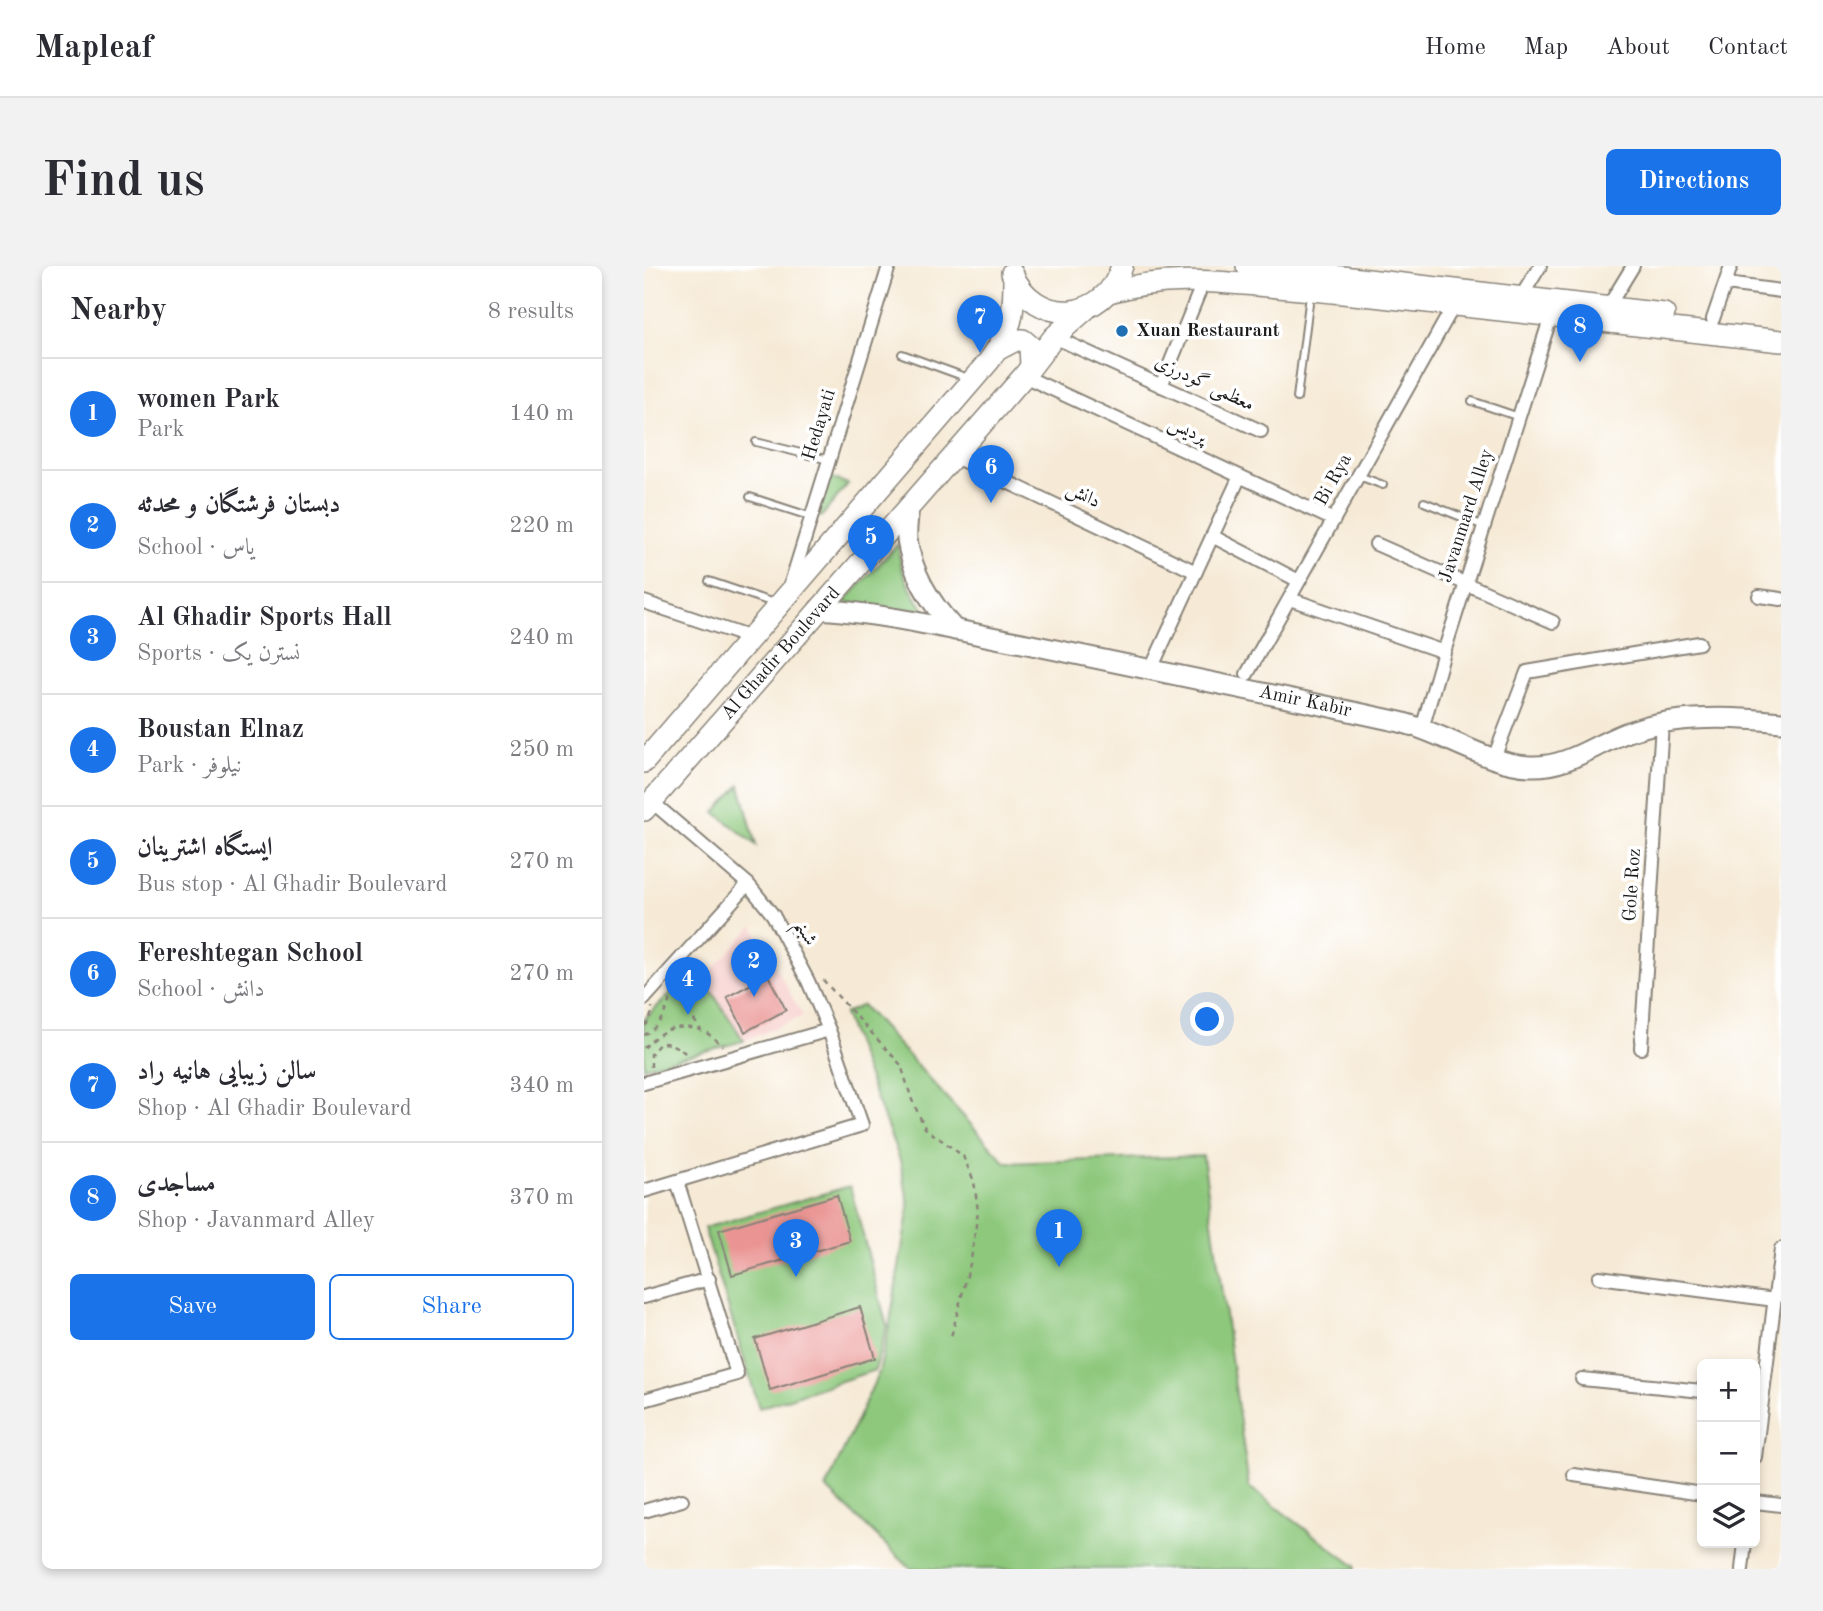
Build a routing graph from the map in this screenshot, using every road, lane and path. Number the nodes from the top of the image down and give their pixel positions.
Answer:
1 (889, 266) edge
2 (1122, 266) edge
3 (1247, 266) edge
4 (1540, 266) edge
5 (1633, 266) edge
6 (1731, 266) edge
7 (1009, 270) edge
8 (1311, 276) edge
9 (1204, 280) junction
10 (1726, 284) junction
11 (1781, 291) edge
12 (1109, 292) junction
13 (1521, 297) junction
14 (1454, 305) junction
15 (1608, 307) junction
16 (1087, 308) junction
17 (1551, 316) junction
18 (1713, 319) junction
19 (1781, 327) edge
20 (1054, 337) junction
21 (1781, 341) edge
22 (997, 350) junction
23 (902, 354) dead end
24 (1028, 371) junction
25 (973, 380) junction
26 (1163, 380) junction
27 (1297, 398) dead end
28 (1472, 401) dead end
29 (1519, 417) junction
30 (1261, 431) dead end
31 (756, 442) dead end
32 (953, 456) junction
33 (829, 460) junction
34 (1240, 476) junction
35 (1359, 476) junction
36 (1382, 485) dead end
37 (750, 497) dead end
38 (1424, 502) dead end
39 (909, 506) junction
40 (812, 517) junction
41 (1334, 520) junction
42 (1484, 526) junction
43 (1212, 536) junction
44 (1376, 544) dead end
45 (1196, 572) junction
46 (709, 581) dead end
47 (1299, 581) junction
48 (1466, 582) junction
49 (1759, 596) dead end
50 (1781, 598) edge
51 (1290, 599) junction
52 (784, 600) junction
53 (647, 606) edge
54 (819, 609) junction
55 (1553, 622) dead end
56 (955, 630) junction
57 (751, 638) junction
58 (1699, 643) dead end
59 (1444, 652) junction
60 (1152, 669) junction
61 (1247, 674) dead end
62 (1781, 722) edge
63 (1662, 723) junction
64 (1422, 729) junction
65 (1494, 758) junction
66 (644, 762) edge
67 (648, 805) edge
68 (748, 884) junction
69 (817, 974) dead end
70 (664, 977) junction
71 (673, 990) junction
72 (644, 999) edge
73 (647, 1024) dead end
74 (652, 1030) junction
75 (701, 1030) junction
76 (829, 1030) junction
77 (644, 1035) edge
78 (655, 1035) junction
79 (662, 1043) junction
80 (644, 1048) edge
81 (1642, 1048) dead end
82 (737, 1057) junction
83 (697, 1068) junction
84 (648, 1082) edge
85 (677, 1181) junction
86 (644, 1191) edge
87 (1781, 1249) edge
88 (1600, 1277) dead end
89 (709, 1279) junction
90 (644, 1297) edge
91 (1774, 1300) junction
92 (951, 1337) dead end
93 (1582, 1379) dead end
94 (1760, 1385) edge
95 (1697, 1390) edge
96 (644, 1400) edge
97 (1574, 1475) dead end
98 (1697, 1493) edge
99 (682, 1500) dead end
100 (1760, 1503) edge
101 (1781, 1505) edge
102 (644, 1511) edge
103 (1744, 1548) edge
104 (1742, 1569) edge

1 - 33 street, Hedayati
2 - 12 main road
3 - 8 main road
4 - 13 street
5 - 15 street
6 - 10 street
7 - 16 main road
7 - 22 main road, Al Ghadir Boulevard
8 - 9 main road
8 - 13 main road
8 - 14 main road
8 - 27 lane
9 - 12 main road
9 - 26 street
10 - 11 street
10 - 18 street
12 - 16 main road, Al Ghadir Boulevard
13 - 15 main road
14 - 17 main road
14 - 35 street, Bi Rya
15 - 18 main road
16 - 20 main road, Al Ghadir Boulevard
17 - 21 main road
17 - 29 street, Javanmard Alley
18 - 19 main road
20 - 24 main road, Al Ghadir Boulevard
20 - 26 street, معظمی گودرزی
22 - 24 main road
22 - 25 main road, Al Ghadir Boulevard
23 - 25 lane
24 - 32 main road, Al Ghadir Boulevard
24 - 34 street, پردیس
25 - 52 main road, Al Ghadir Boulevard
26 - 30 street, معظمی گودرزی
28 - 29 lane
29 - 42 street, Javanmard Alley
31 - 33 lane
32 - 39 main road, Al Ghadir Boulevard
32 - 45 street, دانش
33 - 40 street, Hedayati
34 - 41 street, پردیس
34 - 43 street
35 - 36 lane
35 - 41 street, Bi Rya
37 - 40 lane
38 - 42 lane
39 - 54 main road, Al Ghadir Boulevard
39 - 56 street
40 - 52 street, Hedayati
41 - 47 street, Bi Rya
42 - 48 street, Javanmard Alley
43 - 45 street
43 - 47 street
44 - 48 street
45 - 60 street
46 - 52 lane
47 - 51 street, Bi Rya
48 - 55 street
48 - 59 street, Javanmard Alley
49 - 50 street
51 - 59 street
51 - 61 street, Bi Rya
52 - 57 main road, Al Ghadir Boulevard
53 - 57 street
54 - 56 street, Amir Kabir
54 - 67 main road, Al Ghadir Boulevard
56 - 60 street, Amir Kabir
57 - 66 main road, Al Ghadir Boulevard
58 - 65 street
59 - 64 street, Javanmard Alley
60 - 64 street, Amir Kabir
62 - 63 street, Amir Kabir
63 - 65 street, Amir Kabir
63 - 81 street, Gole Roz
64 - 65 street, Amir Kabir
67 - 68 street, شبنم
68 - 70 street
68 - 76 street, شبنم
69 - 92 path
70 - 71 path
70 - 72 street
71 - 74 path
71 - 75 path
73 - 74 path
74 - 77 path
74 - 78 path
75 - 78 path
75 - 82 path
76 - 82 street
76 - 85 street, شبنم
78 - 79 path
78 - 80 path
79 - 83 path
79 - 84 path
82 - 83 street
83 - 84 street
85 - 86 street
85 - 89 street
87 - 91 street
88 - 91 street
89 - 90 street
89 - 96 street
91 - 94 street
93 - 95 street
97 - 98 street
99 - 102 street
100 - 101 street
103 - 104 street

